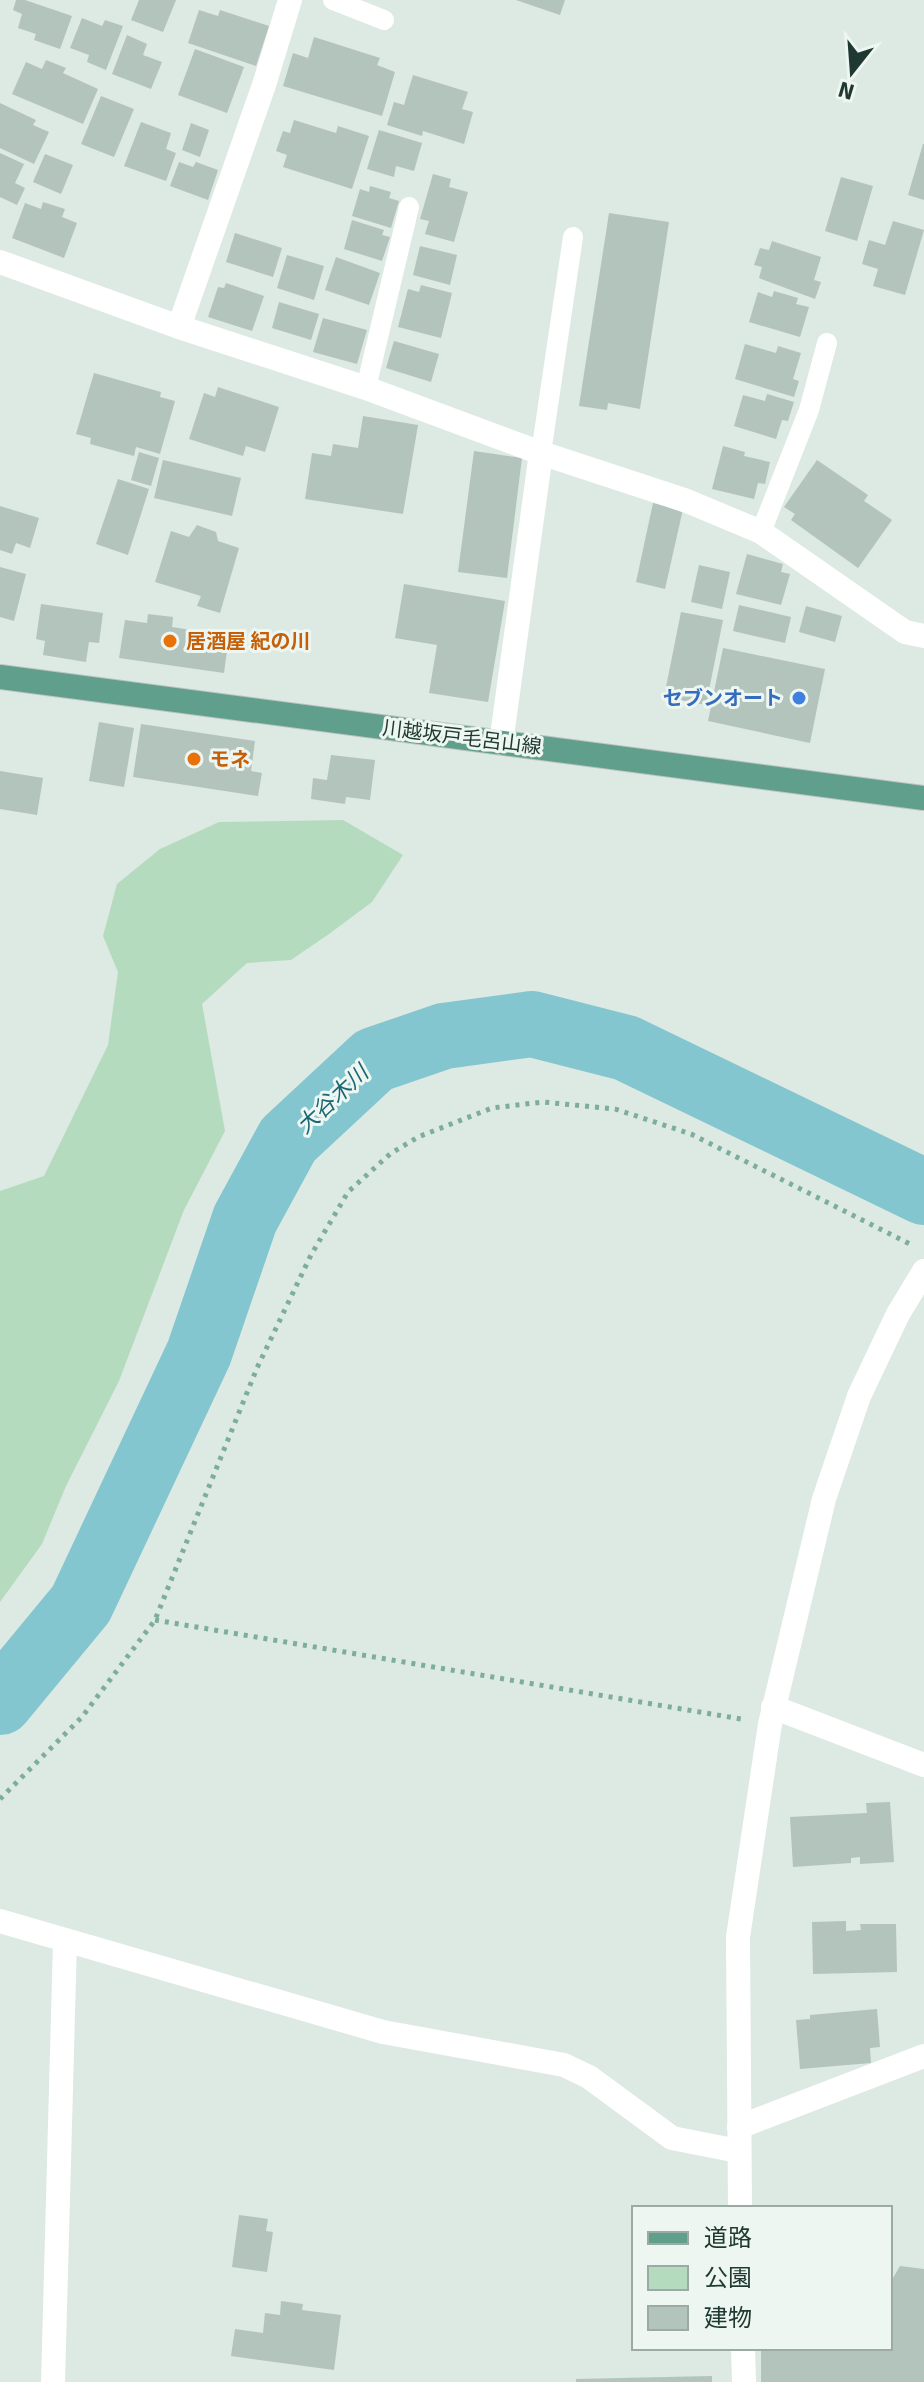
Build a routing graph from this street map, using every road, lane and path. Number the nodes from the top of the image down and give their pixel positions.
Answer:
1 (290, 0) edge
2 (333, 0) edge
3 (384, 20) dead end
4 (409, 207) dead end
5 (573, 237) dead end
6 (0, 262) edge
7 (179, 327) junction
8 (827, 343) dead end
9 (366, 388) junction
10 (541, 453) junction
11 (761, 532) junction
12 (924, 636) edge
13 (0, 677) edge
14 (501, 743) junction
15 (924, 798) edge
16 (924, 1252) edge
17 (924, 1271) edge
18 (155, 1620) junction
19 (772, 1716) junction
20 (924, 1765) edge
21 (0, 1799) edge
22 (0, 1921) edge
23 (65, 1941) junction
24 (924, 2056) edge
25 (739, 2139) junction
26 (740, 2206) edge
27 (743, 2350) edge
28 (53, 2382) edge
29 (744, 2382) edge

1 - 7 street
2 - 3 lane
4 - 9 lane
5 - 10 lane
6 - 7 street
7 - 9 street
8 - 11 lane
9 - 10 street
10 - 11 street
10 - 14 street
11 - 12 street
13 - 14 main road, 川越坂戸毛呂山線
14 - 15 main road, 川越坂戸毛呂山線
16 - 18 path
17 - 19 street
18 - 19 path
18 - 21 path
19 - 20 street
19 - 25 street
22 - 23 street
23 - 25 street
23 - 28 street
24 - 25 street
25 - 26 street
27 - 29 street

